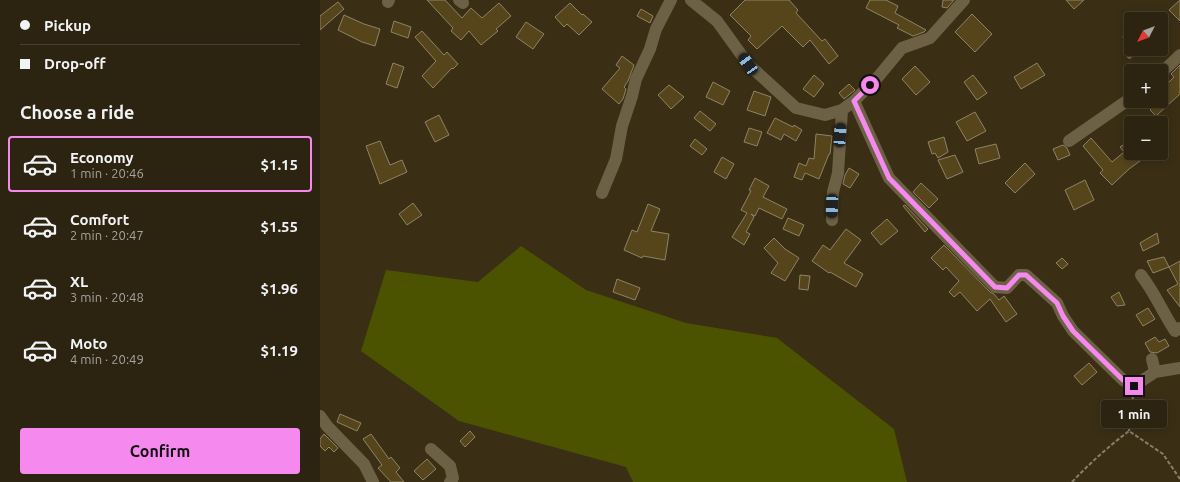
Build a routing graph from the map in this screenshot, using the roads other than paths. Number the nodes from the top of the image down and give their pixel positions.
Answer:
1 (672, 0) edge
2 (691, 0) edge
3 (964, 0) edge
4 (1180, 56) edge
5 (1168, 67) edge
6 (854, 101) junction
7 (1124, 103) edge
8 (842, 110) junction
9 (1069, 141) dead end
10 (602, 192) dead end
11 (832, 220) dead end
12 (1141, 275) dead end
13 (1180, 328) edge
14 (1152, 359) dead end
15 (1180, 368) edge
16 (1155, 372) junction
17 (320, 416) edge
18 (431, 449) dead end
19 (373, 482) edge
20 (450, 482) edge

1 - 10 street
2 - 8 street
3 - 6 street
4 - 5 street
6 - 8 street
6 - 16 street
7 - 9 street
8 - 11 street
12 - 13 street
14 - 16 street
15 - 16 street
17 - 19 street
18 - 20 street

